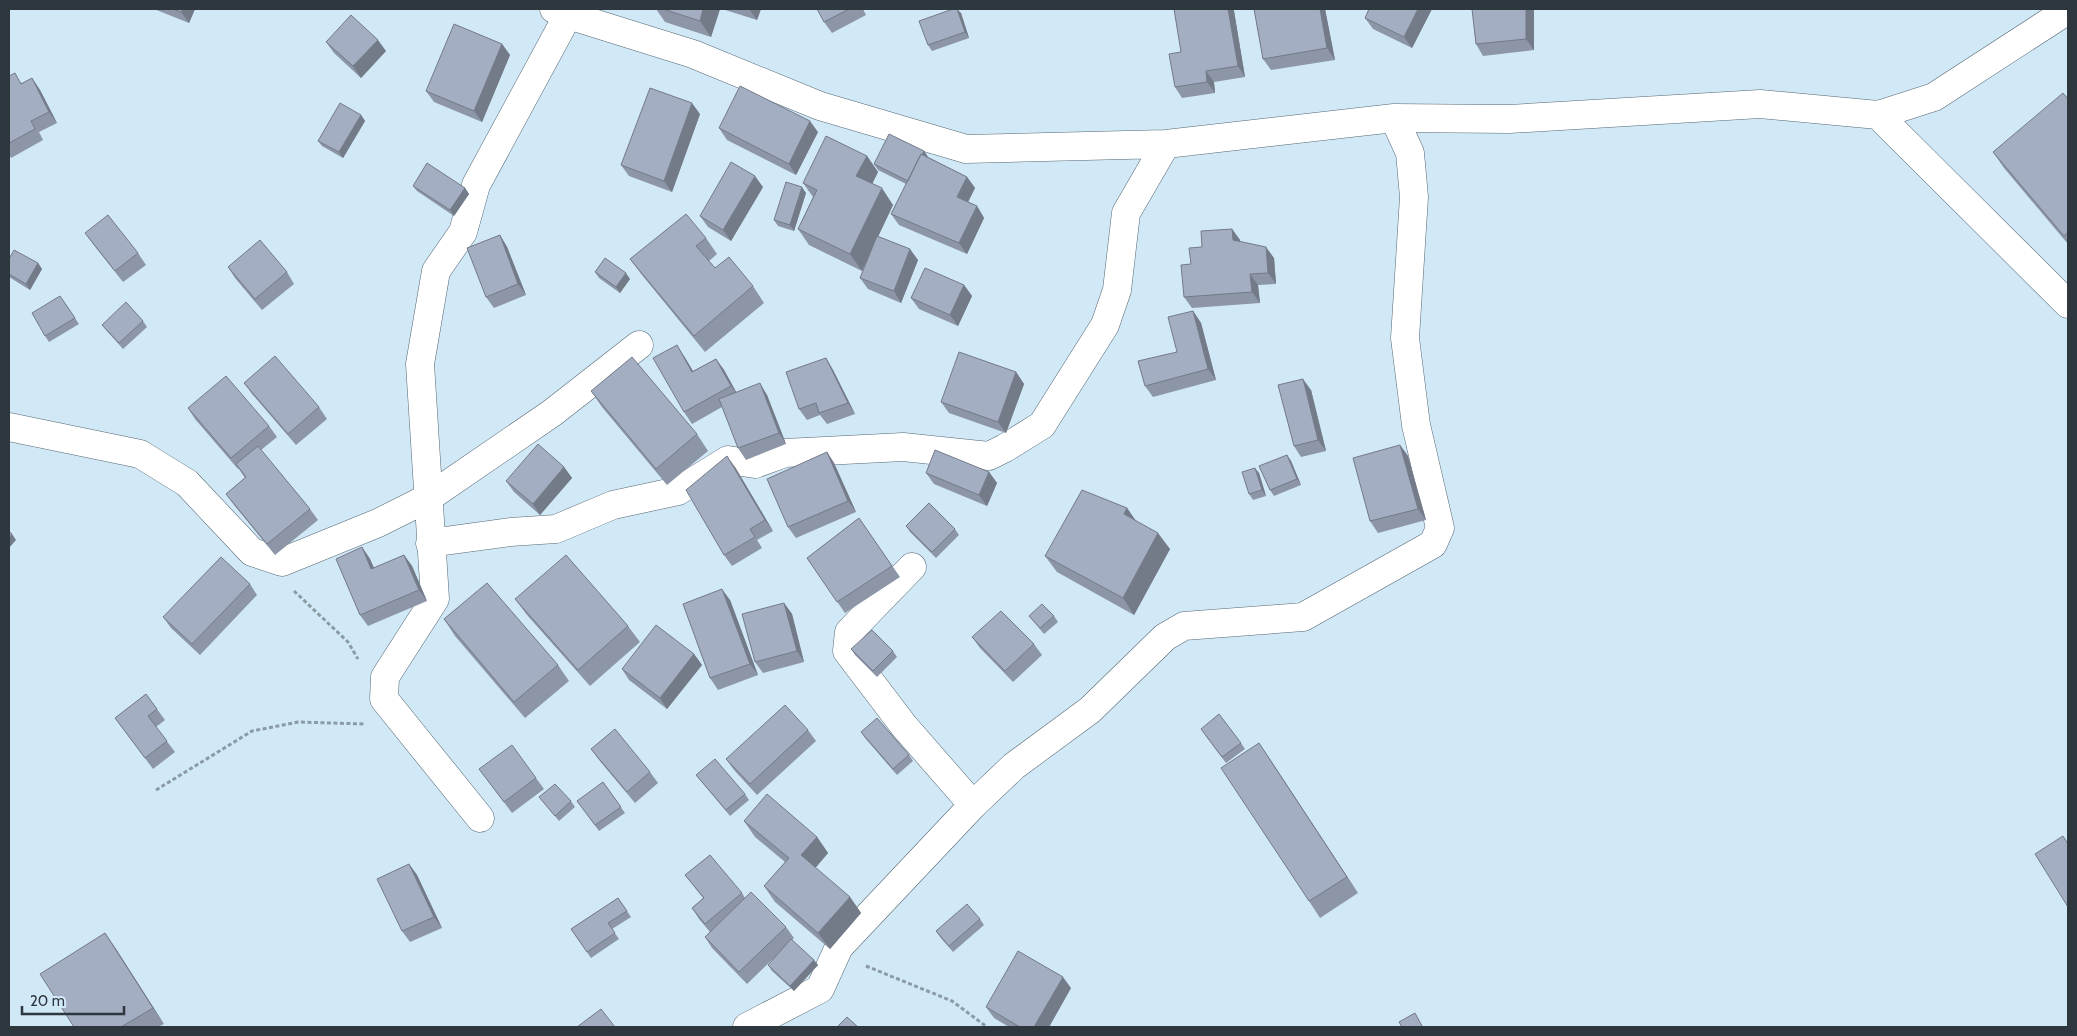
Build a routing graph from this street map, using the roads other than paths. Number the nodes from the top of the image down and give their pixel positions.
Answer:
1 (2068, 10) edge
2 (561, 12) edge
3 (1878, 115) junction
4 (1394, 118) junction
5 (1166, 144) junction
6 (2068, 304) edge
7 (639, 345) dead end
8 (9, 427) edge
9 (428, 498) junction
10 (430, 543) junction
11 (912, 567) dead end
12 (974, 806) junction
13 (480, 818) dead end
14 (747, 1027) edge

1 - 3 street
2 - 5 street
2 - 9 street
3 - 4 street
3 - 6 street
4 - 5 street
4 - 12 street
5 - 10 street
7 - 9 street
8 - 9 street
9 - 10 street
10 - 13 street
11 - 12 street
12 - 14 street

